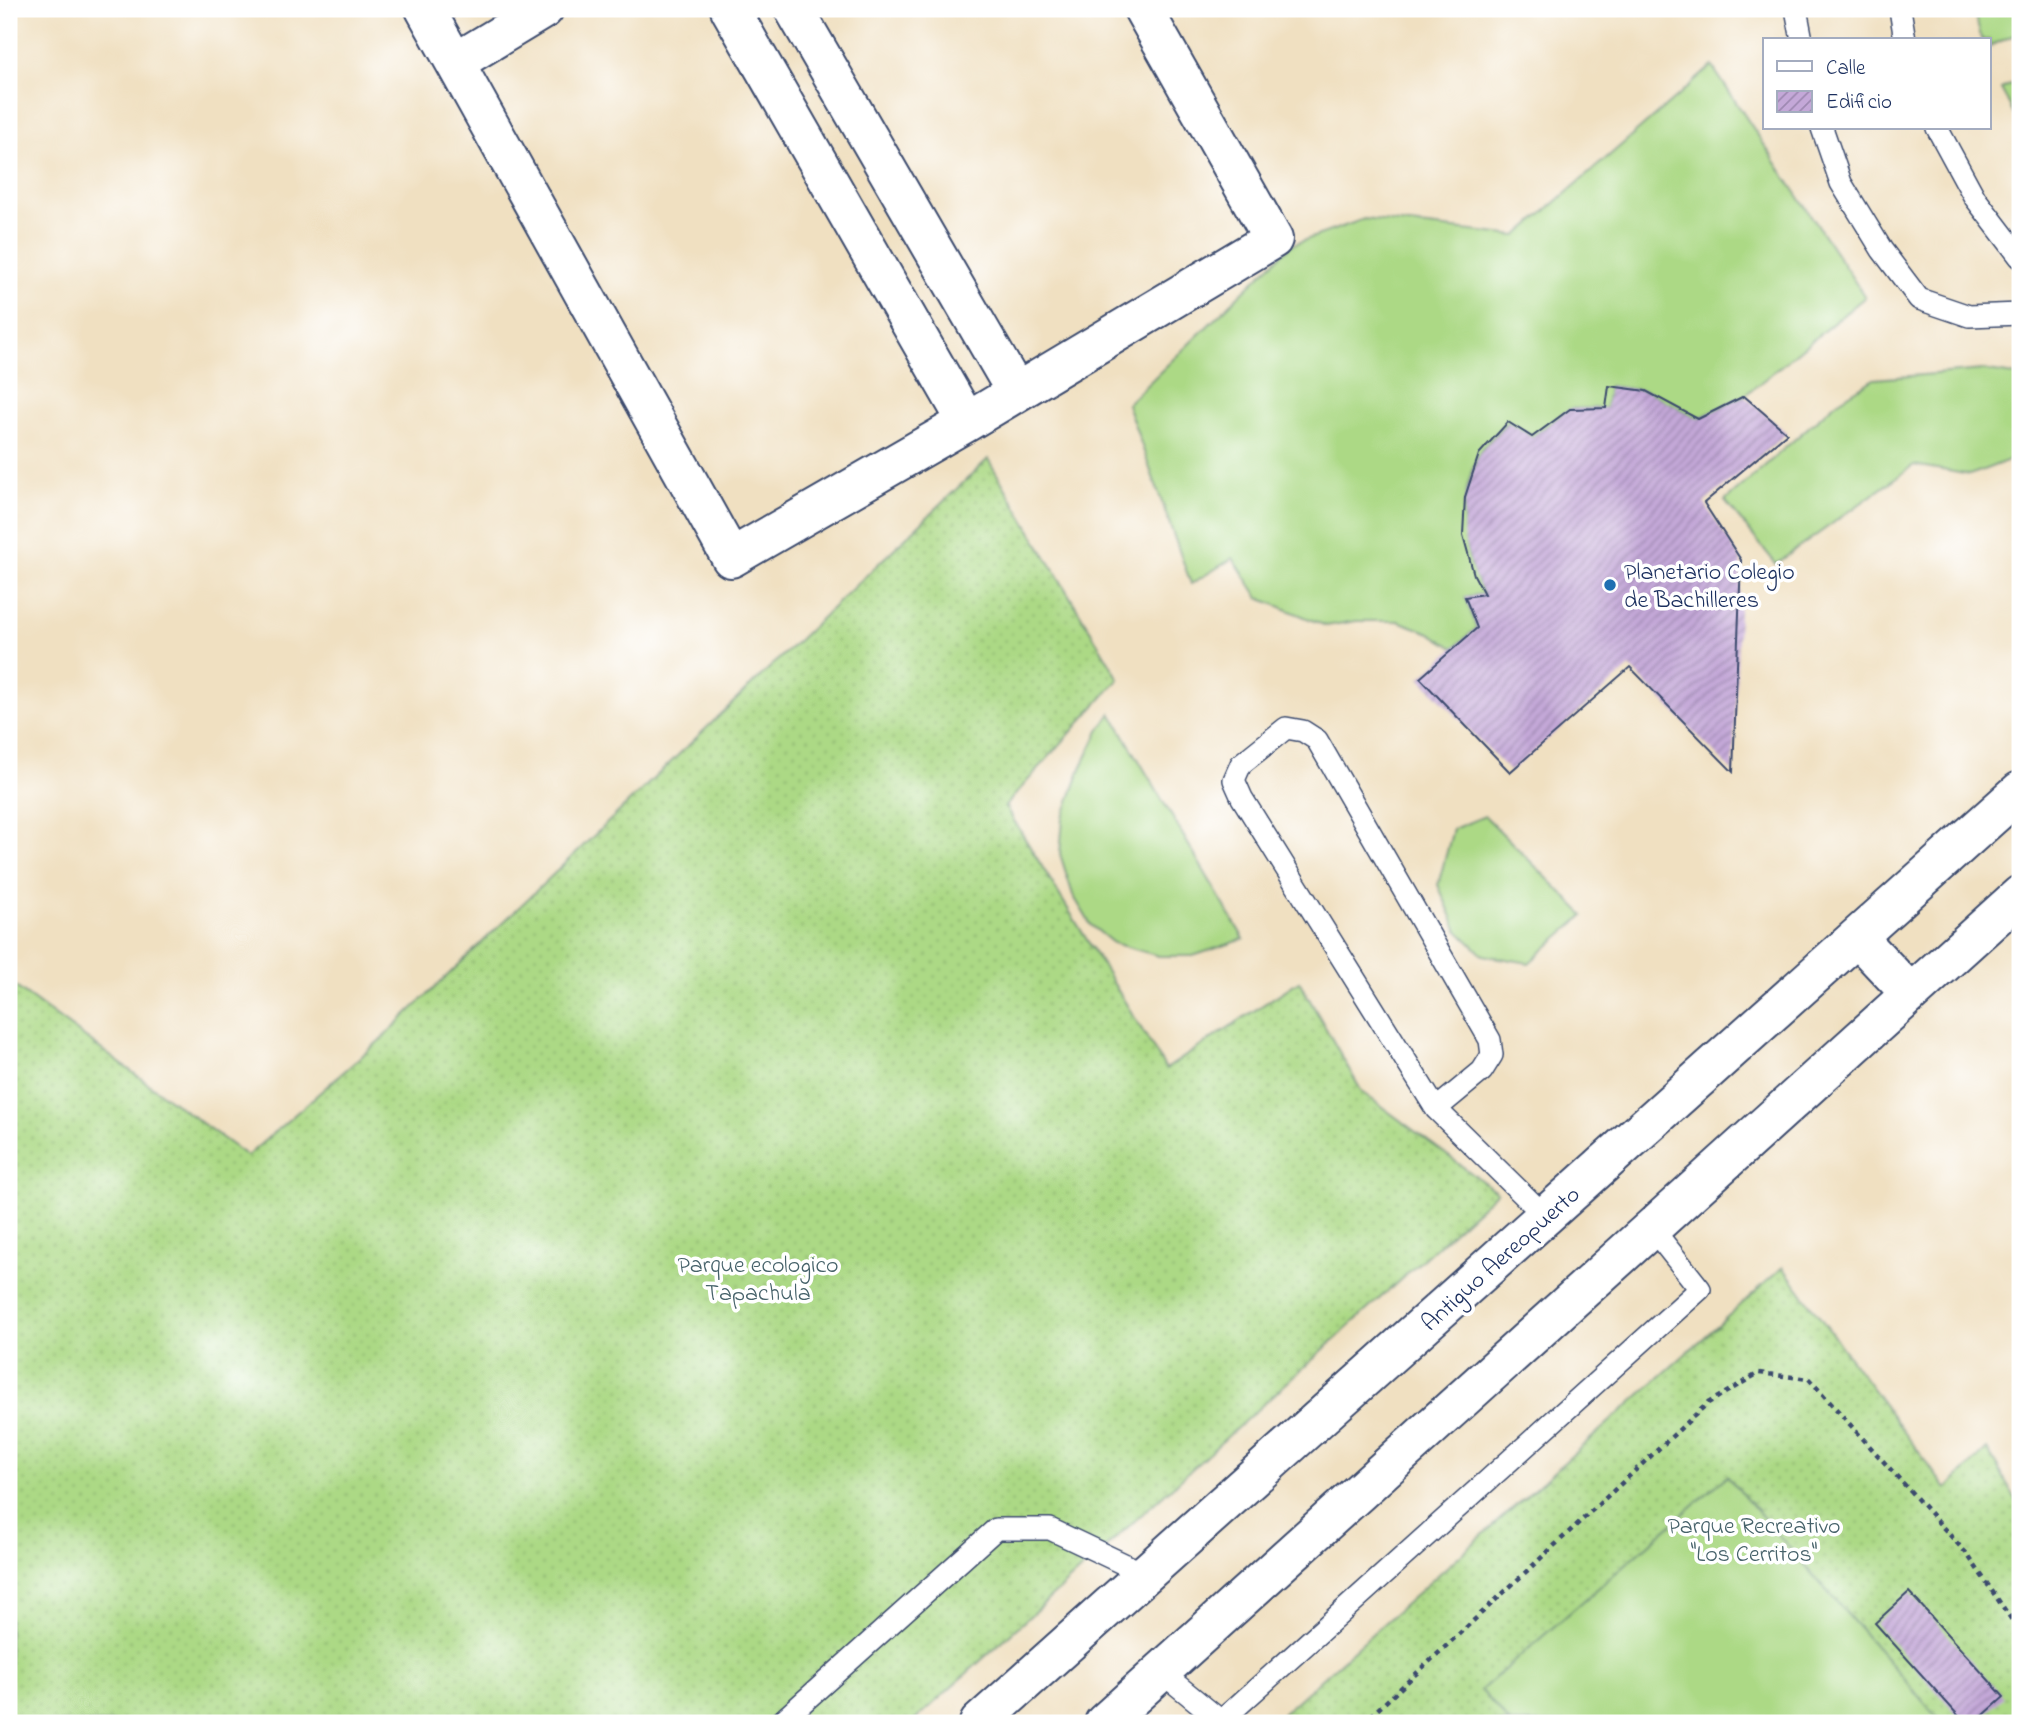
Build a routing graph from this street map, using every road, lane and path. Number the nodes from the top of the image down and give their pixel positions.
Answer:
1 (425, 9) edge
2 (544, 9) edge
3 (730, 9) edge
4 (794, 9) edge
5 (1143, 9) edge
6 (1796, 9) edge
7 (1900, 9) edge
8 (1802, 38) edge
9 (1905, 38) edge
10 (456, 62) junction
11 (1823, 130) edge
12 (1938, 130) edge
13 (2020, 257) edge
14 (2020, 314) edge
15 (1016, 392) junction
16 (967, 422) junction
17 (2020, 791) edge
18 (2020, 895) edge
19 (1857, 938) junction
20 (1910, 993) junction
21 (1436, 1109) junction
22 (1546, 1217) junction
23 (1651, 1227) junction
24 (1144, 1574) junction
25 (2020, 1632) edge
26 (1161, 1672) junction
27 (780, 1723) edge
28 (979, 1723) edge
29 (1104, 1723) edge
30 (1363, 1723) edge

1 - 10 main road
2 - 10 main road
3 - 16 main road
4 - 15 main road
5 - 15 main road
6 - 8 lane
7 - 9 lane
10 - 16 main road
11 - 14 lane
12 - 13 lane
15 - 16 main road
17 - 19 main road, Antiguo Aereopuerto
18 - 20 main road
19 - 20 main road
19 - 22 main road, Antiguo Aereopuerto
20 - 23 main road
21 - 21 lane
21 - 22 lane
22 - 24 main road, Antiguo Aereopuerto
23 - 26 main road
23 - 26 lane
24 - 27 lane
24 - 28 main road, Antiguo Aereopuerto
25 - 30 path
26 - 29 main road

